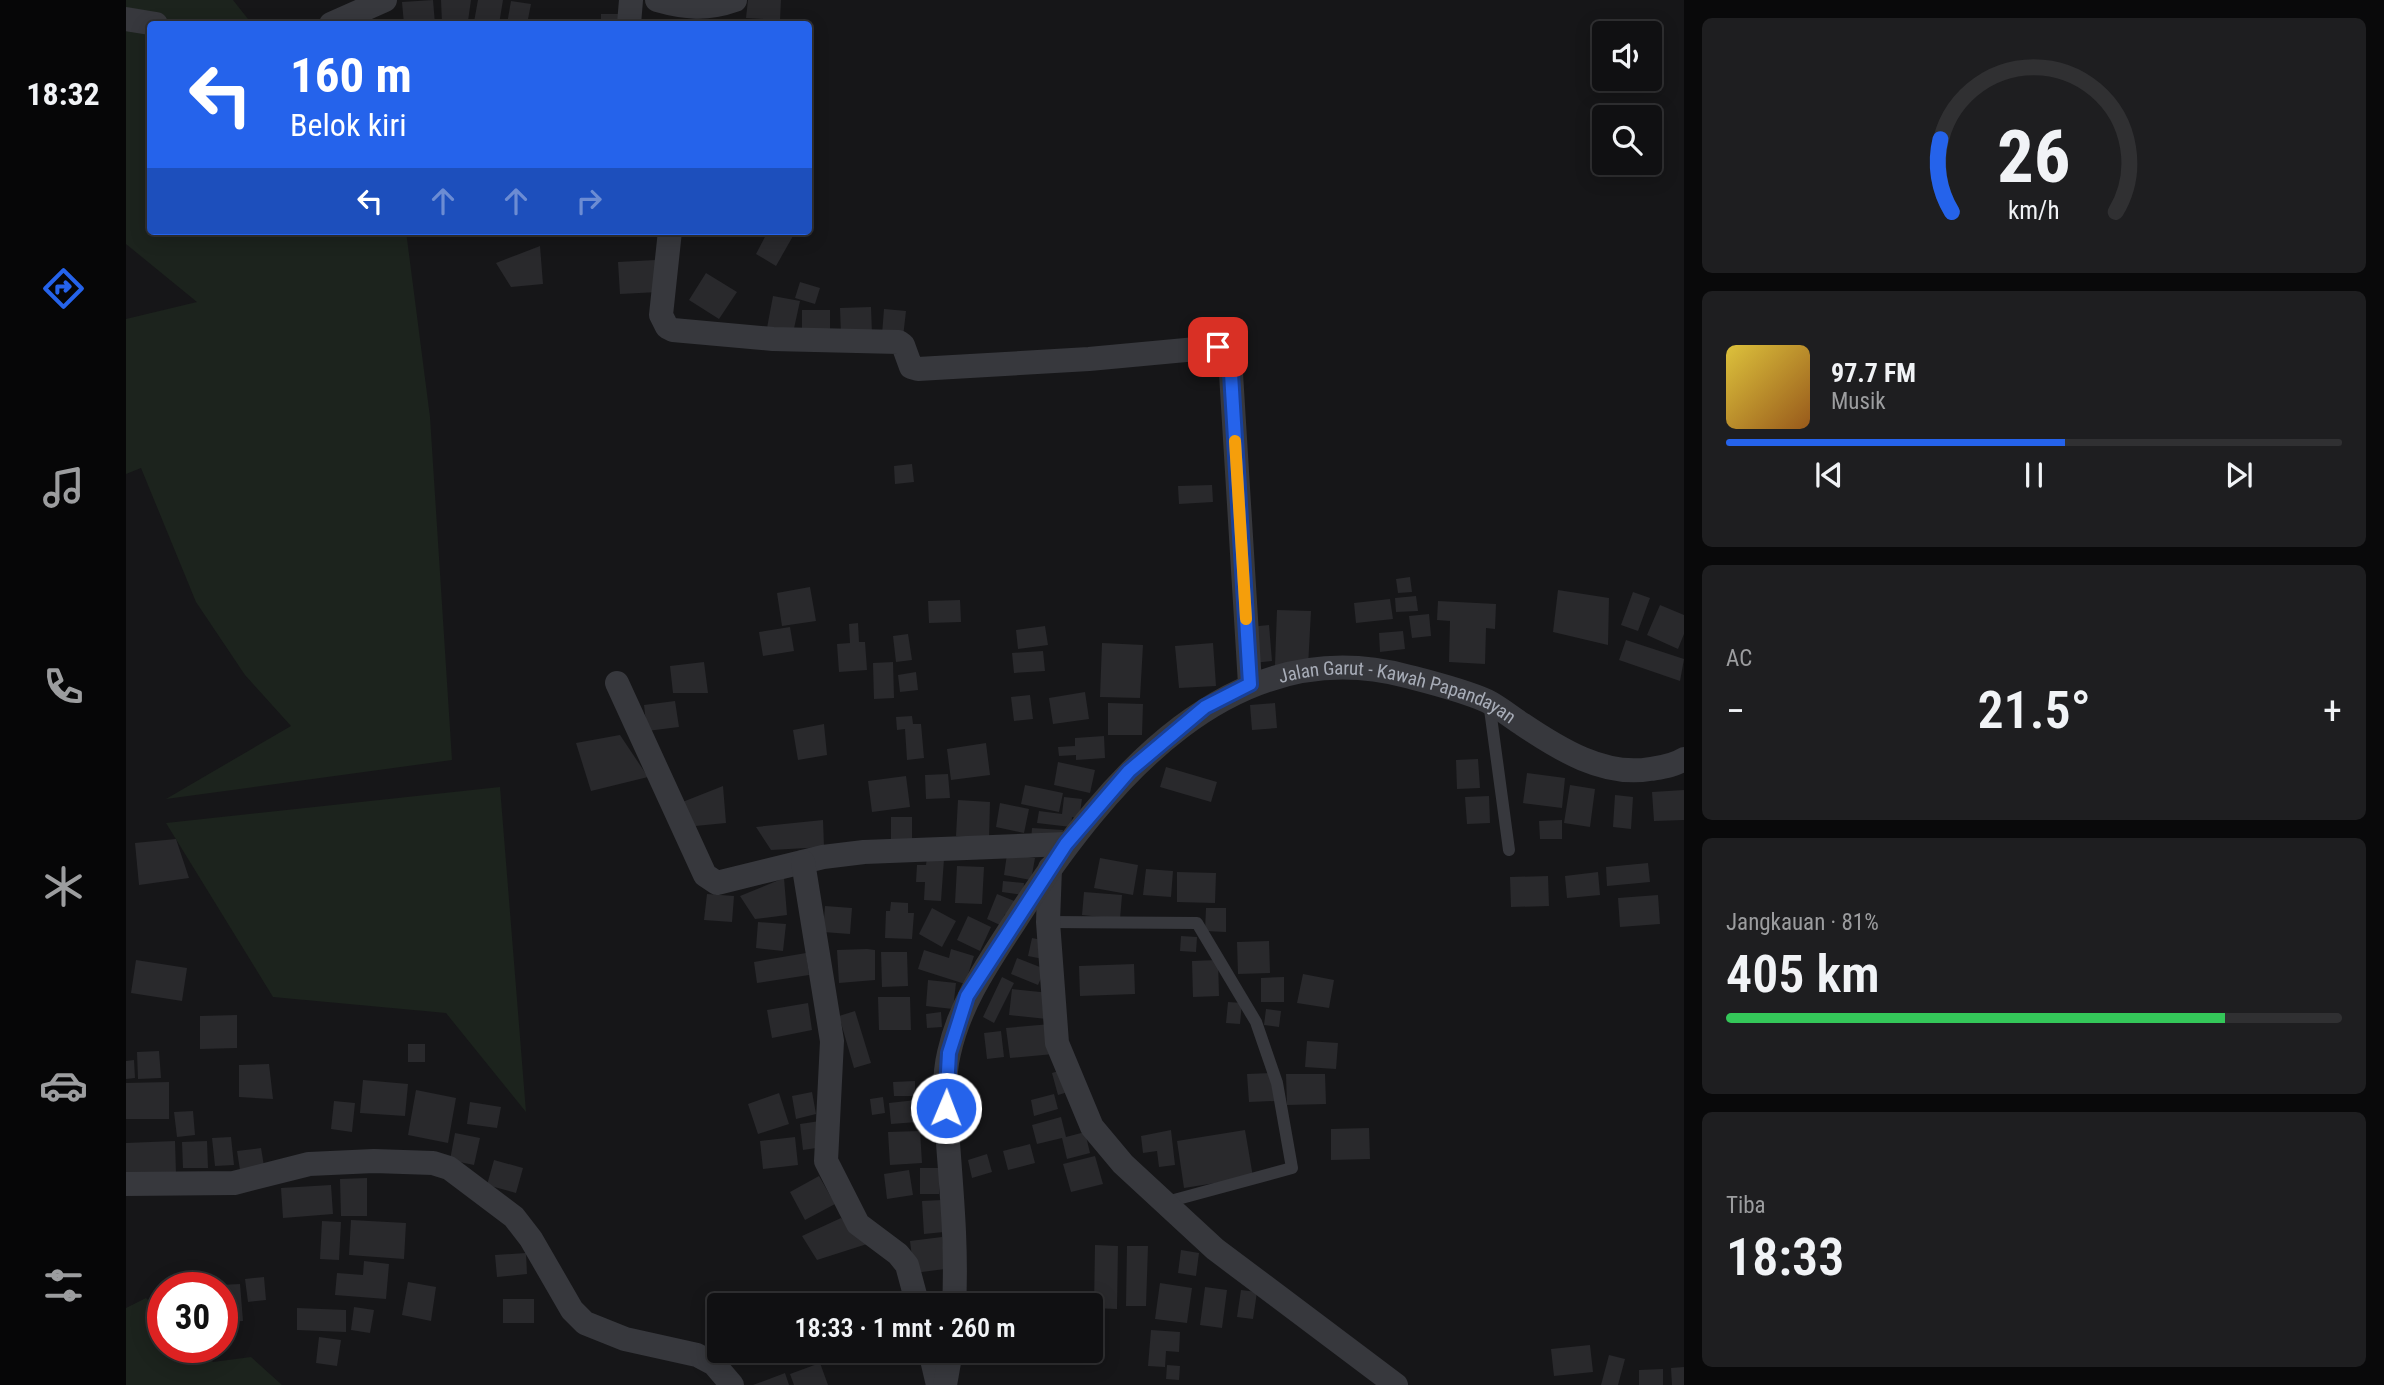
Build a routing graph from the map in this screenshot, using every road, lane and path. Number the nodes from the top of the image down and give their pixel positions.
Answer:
1 (385, 0) edge
2 (631, 0) edge
3 (657, 0) edge
4 (736, 0) edge
5 (126, 19) edge
6 (338, 21) edge
7 (629, 21) edge
8 (147, 22) edge
9 (670, 235) edge
10 (617, 683) dead end
11 (1250, 684) junction
12 (1489, 702) junction
13 (1684, 759) edge
14 (1066, 844) junction
15 (1509, 850) dead end
16 (803, 862) junction
17 (1051, 867) junction
18 (1048, 922) junction
19 (126, 1184) edge
20 (1163, 1203) junction
21 (914, 1293) edge
22 (954, 1293) edge
23 (933, 1363) edge
24 (949, 1363) edge
25 (732, 1385) edge
26 (938, 1385) edge
27 (945, 1385) edge
28 (1396, 1385) edge

1 - 6 street
2 - 7 street
3 - 4 street
5 - 8 street
9 - 11 street
10 - 16 street
11 - 12 street, Jalan Garut - Kawah Papandayan
11 - 14 street, Jalan Garut - Kawah Papandayan
12 - 13 street, Jalan Garut - Kawah Papandayan
12 - 15 lane
14 - 16 street
14 - 17 street, Jalan Garut - Kawah Papandayan
16 - 21 street
17 - 18 street
17 - 22 street, Jalan Garut - Kawah Papandayan
18 - 20 street
18 - 20 lane
19 - 25 street
20 - 28 street
23 - 26 street
24 - 27 street

